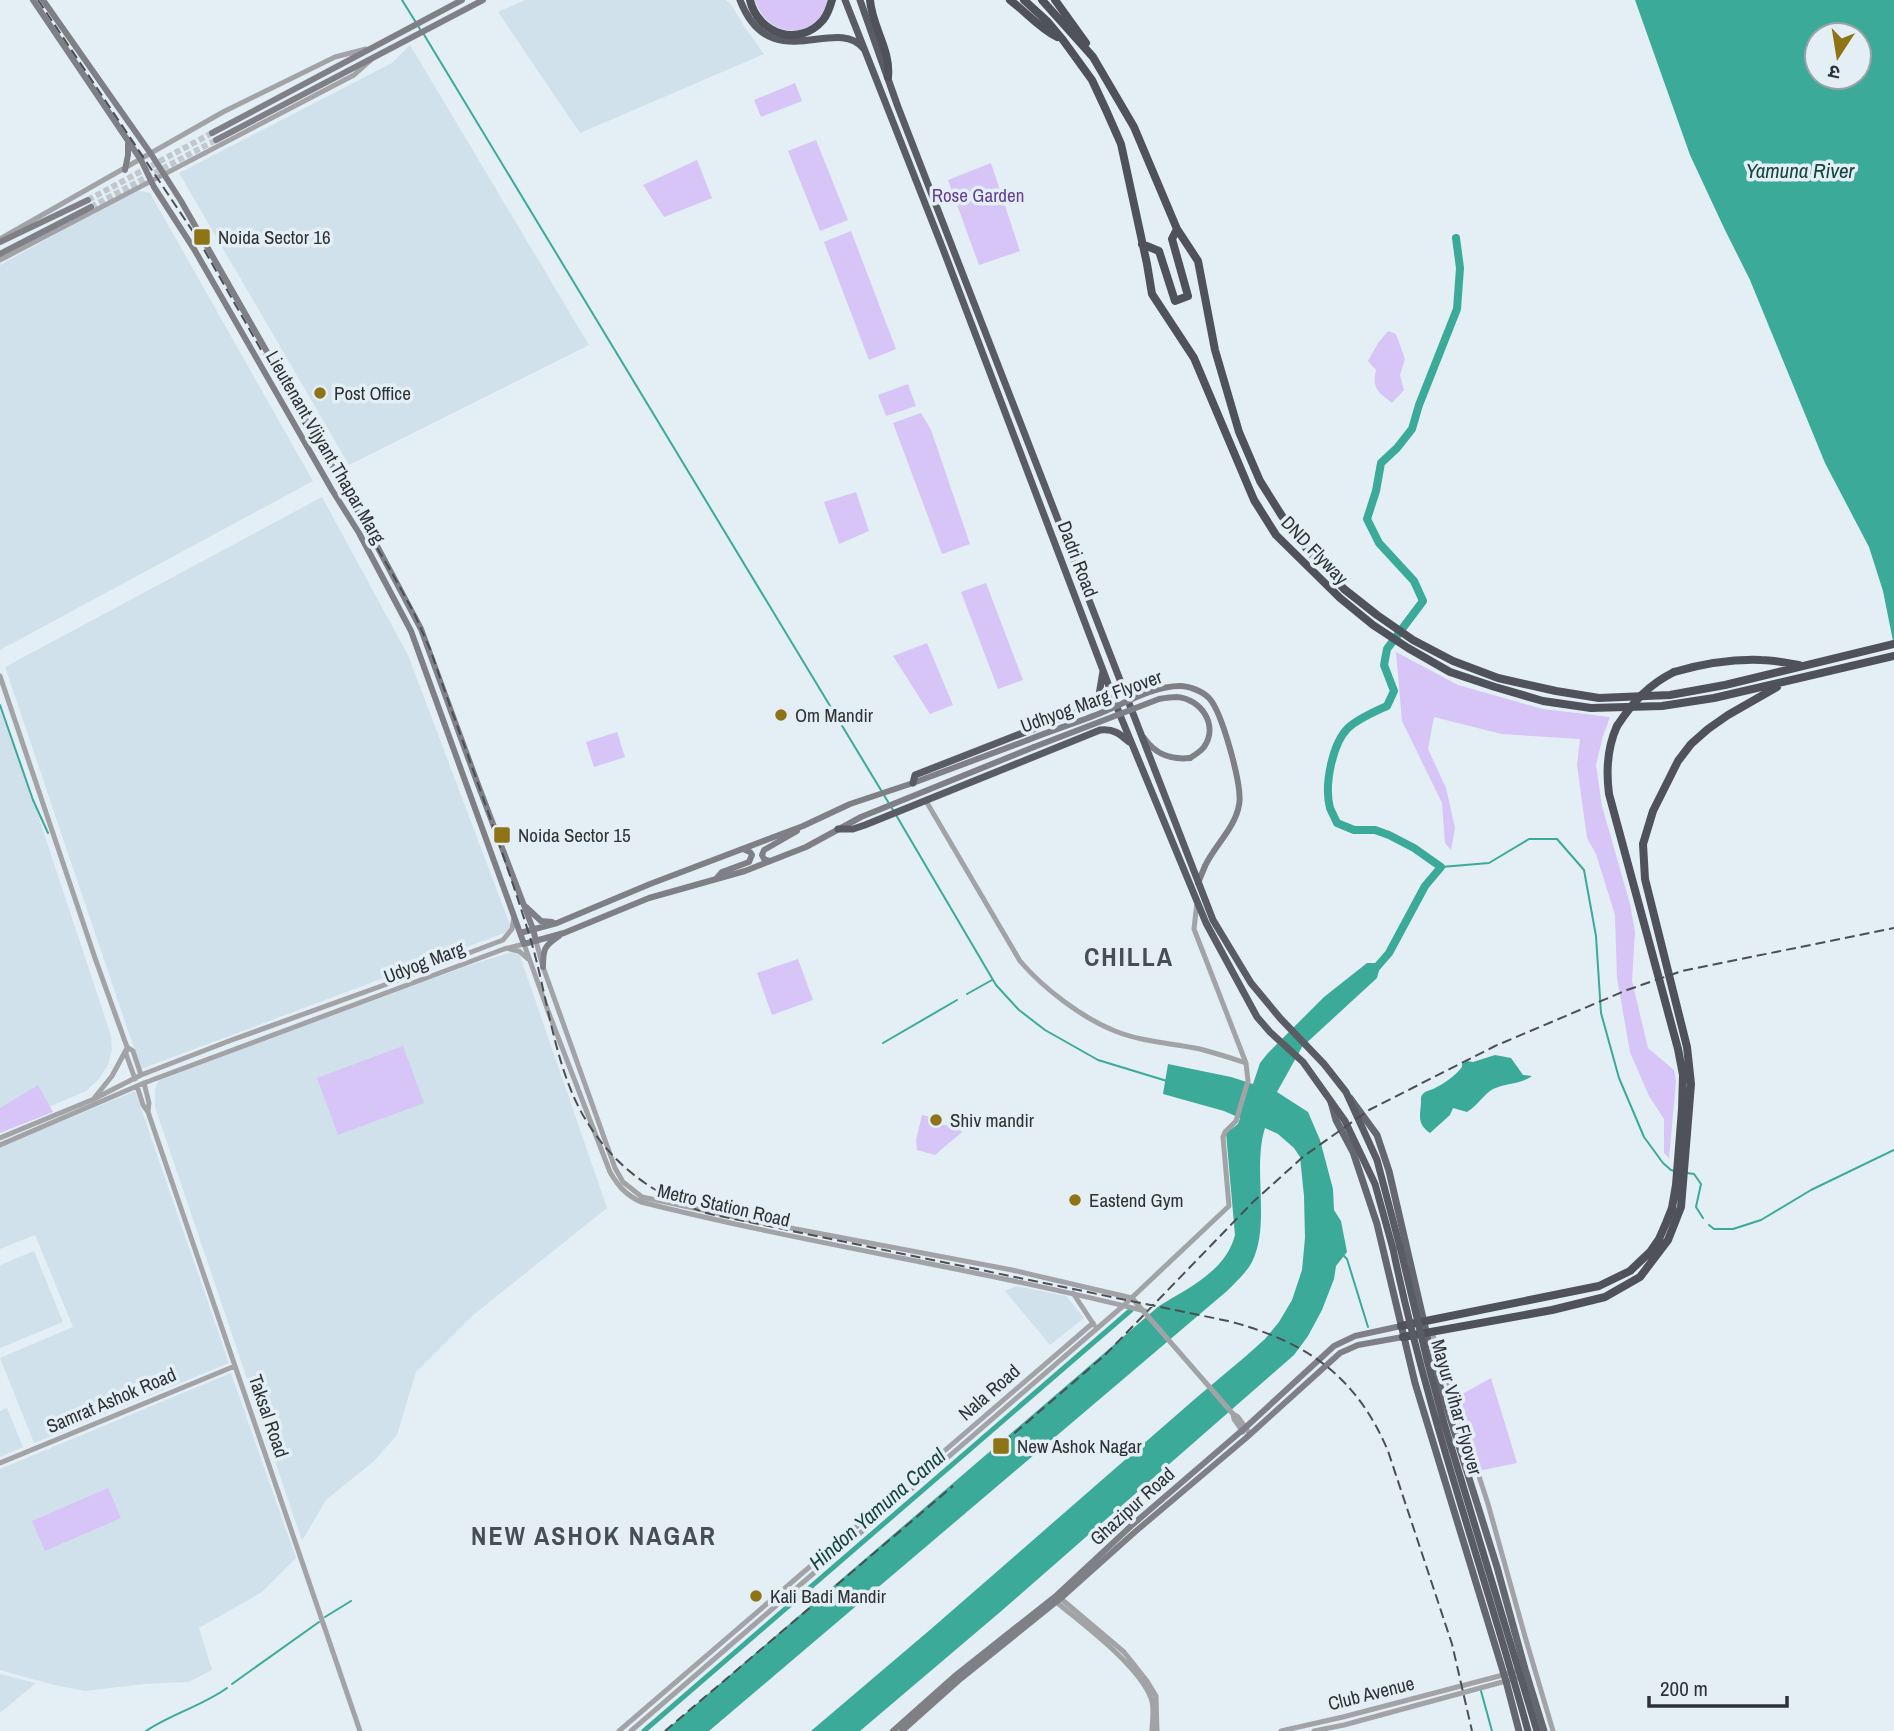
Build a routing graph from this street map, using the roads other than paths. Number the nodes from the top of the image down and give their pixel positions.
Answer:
1 (33, 0) edge
2 (43, 0) edge
3 (462, 0) edge
4 (482, 0) edge
5 (740, 0) edge
6 (750, 0) edge
7 (832, 0) edge
8 (860, 0) edge
9 (870, 0) edge
10 (1010, 0) edge
11 (1024, 0) edge
12 (1042, 0) edge
13 (1055, 0) edge
14 (846, 2) edge
15 (1063, 40) junction
16 (368, 49) junction
17 (866, 52) junction
18 (376, 56) junction
19 (1093, 57) junction
20 (888, 77) junction
21 (107, 111) junction
22 (100, 115) dead end
23 (126, 139) junction
24 (151, 154) junction
25 (141, 160) junction
26 (125, 170) junction
27 (163, 174) junction
28 (151, 181) junction
29 (1177, 229) junction
30 (0, 240) edge
31 (1142, 244) junction
32 (0, 254) edge
33 (0, 260) edge
34 (267, 377) junction
35 (259, 382) dead end
36 (1403, 639) junction
37 (1894, 644) edge
38 (1894, 656) edge
39 (1805, 665) junction
40 (1103, 670) junction
41 (0, 676) edge
42 (1803, 678) junction
43 (1109, 684) junction
44 (1124, 691) junction
45 (1092, 706) junction
46 (1100, 730) junction
47 (1140, 730) junction
48 (1133, 744) junction
49 (909, 784) junction
50 (910, 798) joint
51 (926, 801) junction
52 (803, 826) junction
53 (838, 829) junction
54 (743, 849) junction
55 (770, 861) junction
56 (715, 880) junction
57 (1198, 883) junction
58 (522, 903) junction
59 (1201, 904) junction
60 (514, 915) junction
61 (1209, 921) junction
62 (557, 923) junction
63 (533, 929) junction
64 (1194, 929) junction
65 (520, 933) junction
66 (564, 933) junction
67 (536, 941) junction
68 (524, 944) junction
69 (504, 949) junction
70 (530, 961) junction
71 (543, 967) junction
72 (558, 1007) junction
73 (548, 1011) junction
74 (127, 1047) junction
75 (1247, 1063) junction
76 (138, 1077) junction
77 (159, 1077) junction
78 (144, 1083) junction
79 (137, 1086) junction
80 (1346, 1092) junction
81 (94, 1099) junction
82 (1330, 1101) junction
83 (149, 1103) junction
84 (148, 1112) junction
85 (0, 1138) edge
86 (0, 1145) edge
87 (1682, 1158) junction
88 (1680, 1185) junction
89 (1413, 1278) junction
90 (1390, 1284) junction
91 (1085, 1287) junction
92 (1073, 1293) junction
93 (1083, 1296) junction
94 (1132, 1298) junction
95 (1123, 1306) junction
96 (1146, 1313) junction
97 (1424, 1321) junction
98 (1094, 1325) junction
99 (1401, 1326) junction
100 (1430, 1332) junction
101 (1403, 1336) junction
102 (235, 1366) junction
103 (1245, 1430) junction
104 (0, 1463) edge
105 (1501, 1566) junction
106 (1057, 1598) junction
107 (752, 1621) junction
108 (1526, 1672) junction
109 (1505, 1678) junction
110 (1470, 1688) junction
111 (1542, 1729) edge
112 (360, 1731) edge
113 (619, 1731) edge
114 (631, 1731) edge
115 (893, 1731) edge
116 (902, 1731) edge
117 (1155, 1731) edge
118 (1281, 1731) edge
119 (1314, 1731) edge
120 (1519, 1731) edge
121 (1528, 1731) edge
122 (1553, 1731) edge

1 - 21 main road, Lieutenant Vijyant Thapar Marg
2 - 24 main road, Lieutenant Vijyant Thapar Marg
3 - 16 main road
4 - 18 main road
5 - 17 highway
6 - 7 highway
8 - 20 highway, Dadri Road
9 - 20 highway
10 - 15 highway
11 - 15 highway, DND Flyway
12 - 19 highway, DND Flyway
13 - 19 highway
14 - 17 highway, Dadri Road
15 - 31 highway, DND Flyway
16 - 18 main road
16 - 24 street
17 - 40 highway, Dadri Road
18 - 27 street
19 - 29 highway, DND Flyway
20 - 44 highway, Dadri Road
21 - 22 main road
21 - 23 main road, Lieutenant Vijyant Thapar Marg
23 - 25 main road, Lieutenant Vijyant Thapar Marg
23 - 26 main road
24 - 25 street
24 - 27 main road, Lieutenant Vijyant Thapar Marg
25 - 26 street
25 - 28 main road, Lieutenant Vijyant Thapar Marg
26 - 30 street
27 - 28 street
27 - 58 main road, Lieutenant Vijyant Thapar Marg
28 - 33 street
28 - 34 main road, Lieutenant Vijyant Thapar Marg
29 - 31 highway
29 - 36 highway, DND Flyway
30 - 32 main road
31 - 36 highway, DND Flyway
34 - 35 main road
34 - 60 main road, Lieutenant Vijyant Thapar Marg
36 - 39 highway, DND Flyway
36 - 42 highway, DND Flyway
37 - 39 highway, DND Flyway
38 - 42 highway, DND Flyway
39 - 87 highway, bridge
40 - 43 highway, Dadri Road
40 - 45 highway
41 - 74 street
42 - 87 highway
43 - 44 highway
43 - 48 highway, Dadri Road
44 - 47 highway, Dadri Road
45 - 46 highway
45 - 49 highway
46 - 48 highway
46 - 51 highway
47 - 50 main road, Udhyog Marg Flyover, bridge
47 - 57 highway, Dadri Road
48 - 59 highway, Dadri Road
49 - 52 main road, Udhyog Marg Flyover
49 - 57 main road, Udhyog Marg Flyover, bridge
50 - 53 main road, Udyog Marg
51 - 53 highway
51 - 75 street
52 - 54 main road
52 - 55 main road
53 - 55 main road, Udyog Marg
54 - 56 main road
54 - 62 main road
55 - 56 main road, Udyog Marg
56 - 66 main road, Udyog Marg
57 - 59 highway, Dadri Road
58 - 62 main road
58 - 63 main road, Lieutenant Vijyant Thapar Marg
59 - 61 highway, Dadri Road
59 - 64 street
60 - 65 main road, Lieutenant Vijyant Thapar Marg
60 - 76 street, Udyog Marg
61 - 64 street
61 - 80 highway, Dadri Road
61 - 82 highway, Dadri Road
62 - 63 main road
63 - 65 main road
63 - 67 main road, Lieutenant Vijyant Thapar Marg
64 - 75 street
65 - 68 main road, Lieutenant Vijyant Thapar Marg
66 - 67 main road, Udyog Marg
66 - 71 main road
67 - 68 main road, Udyog Marg
67 - 71 street, Metro Station Road
68 - 69 street, Udyog Marg
68 - 70 street, Metro Station Road
69 - 70 street
69 - 77 street, Udyog Marg
70 - 73 street, Metro Station Road
71 - 72 street, Metro Station Road
72 - 73 street
72 - 91 street, Metro Station Road
73 - 92 street, Metro Station Road
74 - 76 street
74 - 81 street
75 - 94 street, Nala Road
76 - 81 street, Udyog Marg
77 - 78 street, Udyog Marg
77 - 83 street
78 - 79 street, Udyog Marg
78 - 83 street, Taksal Road
79 - 84 street, Taksal Road
79 - 86 street, Udyog Marg
80 - 89 main road
80 - 111 highway, Mayur Vihar Flyover, bridge
81 - 85 street, Udyog Marg
82 - 90 main road
82 - 121 highway, Mayur Vihar Flyover, bridge
83 - 84 street, Taksal Road
84 - 102 street, Taksal Road
87 - 88 highway
88 - 97 highway
88 - 100 highway
89 - 90 main road
89 - 97 main road
90 - 99 main road
91 - 93 street
91 - 94 street, Metro Station Road
92 - 93 street, Metro Station Road
92 - 98 street
93 - 95 street, Metro Station Road
94 - 95 street, Nala Road
94 - 96 street
95 - 96 street, Metro Station Road
95 - 98 street, Nala Road
96 - 103 street
97 - 99 highway
97 - 100 main road
98 - 107 street, Nala Road
99 - 101 main road
99 - 103 main road, Ghazipur Road
100 - 101 highway
100 - 105 main road
101 - 103 main road, Ghazipur Road
101 - 109 main road
102 - 104 street, Samrat Ashok Road
102 - 112 street, Taksal Road
103 - 106 main road, Ghazipur Road
105 - 108 main road
105 - 122 street
106 - 115 main road, Ghazipur Road
106 - 116 main road, Ghazipur Road
106 - 117 street
107 - 113 street, Nala Road
107 - 114 street, Nala Road
108 - 109 street
108 - 111 main road
109 - 110 street
109 - 120 main road
110 - 118 street, Club Avenue
110 - 119 street, Club Avenue
111 - 120 main road

